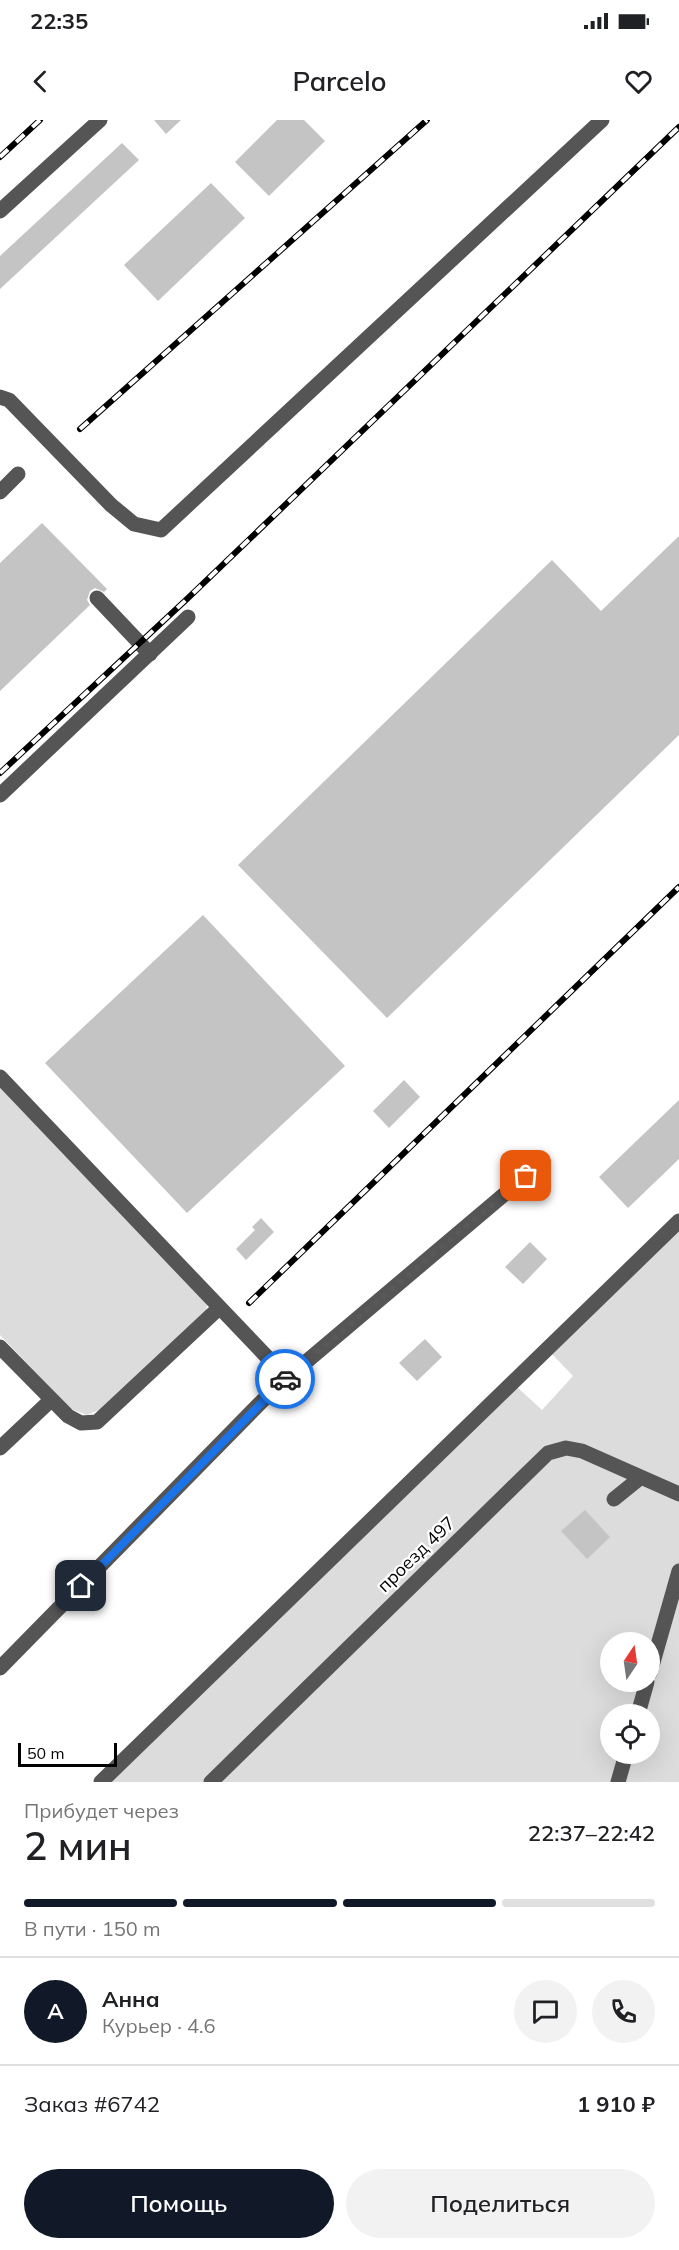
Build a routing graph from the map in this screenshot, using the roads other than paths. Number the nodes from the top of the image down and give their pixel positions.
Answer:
1 (100, 120) edge
2 (602, 120) edge
3 (0, 211) edge
4 (0, 397) edge
5 (18, 474) dead end
6 (0, 492) edge
7 (97, 598) dead end
8 (188, 617) dead end
9 (150, 654) junction
10 (0, 795) edge
11 (0, 1077) edge
12 (526, 1176) dead end
13 (679, 1221) edge
14 (219, 1308) junction
15 (0, 1347) edge
16 (287, 1378) junction
17 (51, 1400) junction
18 (0, 1448) edge
19 (640, 1478) junction
20 (679, 1494) edge
21 (614, 1498) dead end
22 (679, 1571) edge
23 (660, 1638) edge
24 (0, 1668) edge
25 (623, 1764) edge
26 (101, 1782) edge
27 (210, 1782) edge
28 (618, 1782) edge

1 - 3 lane
2 - 4 lane
5 - 6 lane
7 - 9 lane
8 - 9 lane
9 - 10 lane
11 - 14 lane
12 - 16 lane
13 - 26 lane
14 - 16 lane
14 - 17 lane
15 - 17 lane
16 - 24 lane
17 - 18 lane
19 - 20 lane, проезд 497
19 - 21 lane
19 - 27 lane, проезд 497
22 - 23 lane
25 - 28 lane

